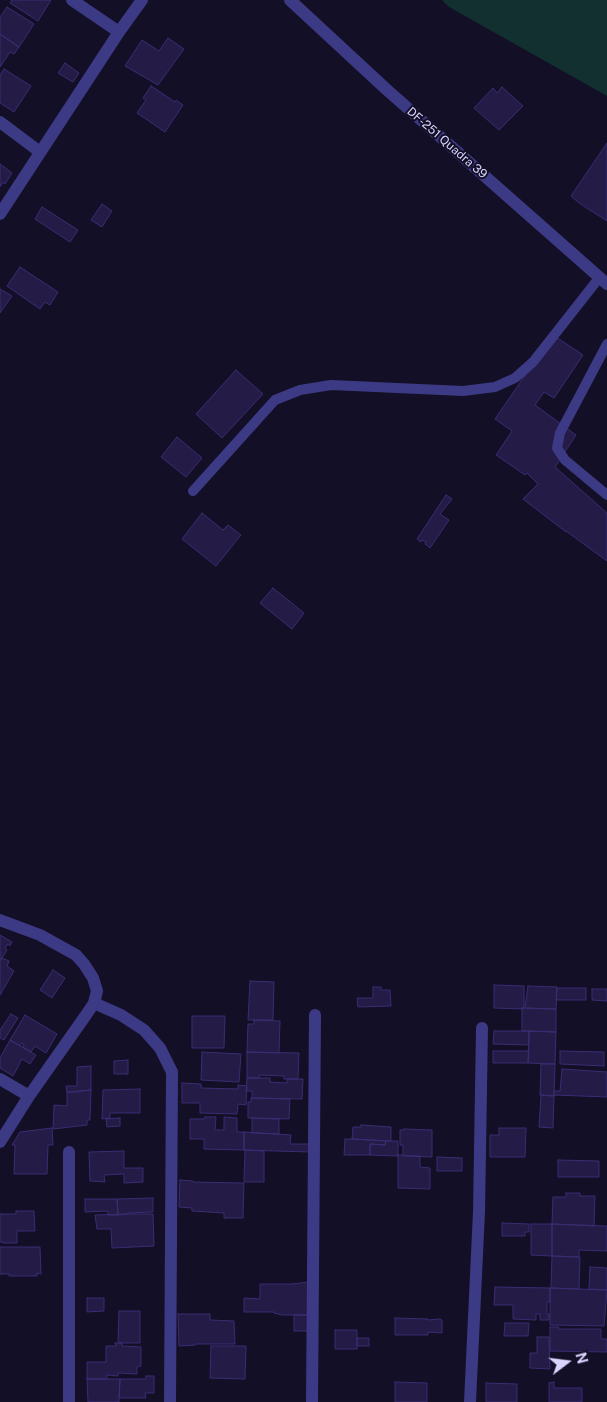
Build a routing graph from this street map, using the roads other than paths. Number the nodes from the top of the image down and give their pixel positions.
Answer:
1 (72, 0) edge
2 (142, 0) edge
3 (290, 0) edge
4 (119, 32) junction
5 (0, 122) edge
6 (40, 152) junction
7 (0, 214) edge
8 (603, 281) edge
9 (607, 344) edge
10 (193, 490) dead end
11 (607, 495) edge
12 (0, 920) edge
13 (94, 1003) junction
14 (315, 1015) dead end
15 (482, 1028) dead end
16 (0, 1080) edge
17 (29, 1096) junction
18 (0, 1142) edge
19 (69, 1152) dead end
20 (70, 1402) edge
21 (170, 1402) edge
22 (312, 1402) edge
23 (470, 1402) edge

1 - 4 street
2 - 4 street
3 - 8 street, DF-251 Quadra 39
4 - 6 street
5 - 6 street
6 - 7 street
8 - 10 lane
9 - 11 lane
12 - 13 street
13 - 17 street
13 - 21 street
14 - 22 street
15 - 23 street
16 - 17 street
17 - 18 street
19 - 20 street

